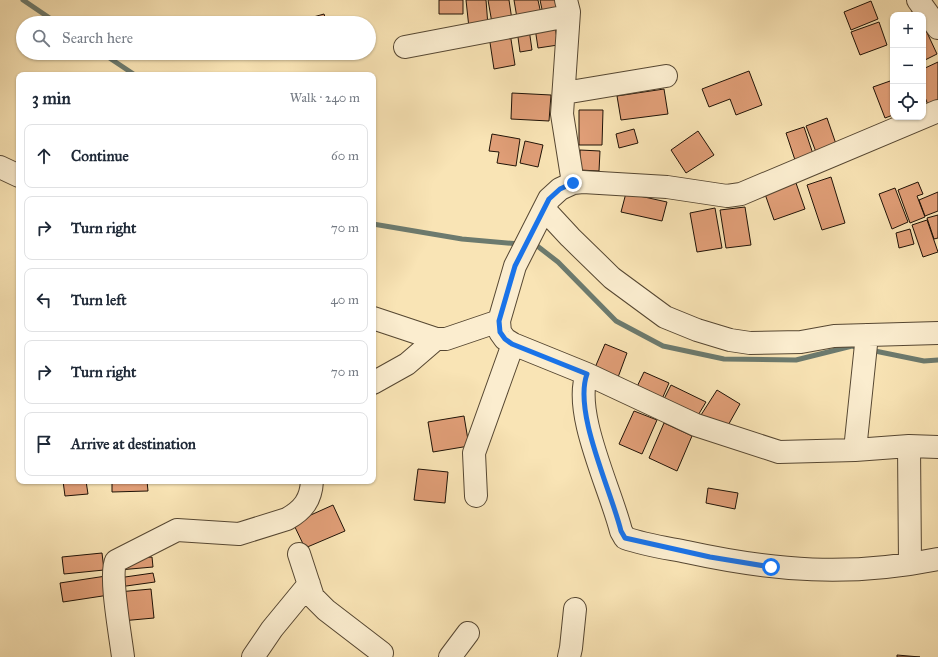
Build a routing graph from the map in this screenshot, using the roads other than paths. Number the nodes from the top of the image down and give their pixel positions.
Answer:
1 (918, 0) edge
2 (567, 8) edge
3 (938, 28) edge
4 (405, 47) dead end
5 (666, 76) dead end
6 (564, 93) junction
7 (938, 111) edge
8 (0, 167) edge
9 (16, 175) edge
10 (573, 183) junction
11 (540, 218) junction
12 (376, 319) edge
13 (499, 321) junction
14 (938, 333) edge
15 (436, 339) junction
16 (512, 344) junction
17 (865, 348) junction
18 (587, 374) junction
19 (376, 381) edge
20 (909, 446) junction
21 (938, 447) edge
22 (855, 450) junction
23 (312, 484) edge
24 (476, 496) dead end
25 (299, 554) dead end
26 (938, 558) edge
27 (910, 564) junction
28 (309, 584) junction
29 (575, 609) dead end
30 (468, 633) dead end
31 (258, 655) edge
32 (383, 656) edge
33 (124, 657) edge
34 (450, 657) edge
35 (569, 657) edge

1 - 3 street
2 - 4 street
2 - 6 street
5 - 6 street
6 - 10 street
7 - 10 street
8 - 9 street
10 - 11 street
11 - 13 street
11 - 17 street
12 - 15 street
13 - 15 street
13 - 16 street
14 - 17 street
15 - 19 street
16 - 18 street
16 - 24 street
17 - 22 street
18 - 22 street
18 - 27 street
20 - 21 street
20 - 22 street
20 - 27 street
23 - 33 street
25 - 28 street
26 - 27 street
28 - 31 street
28 - 32 street
29 - 35 street
30 - 34 street

